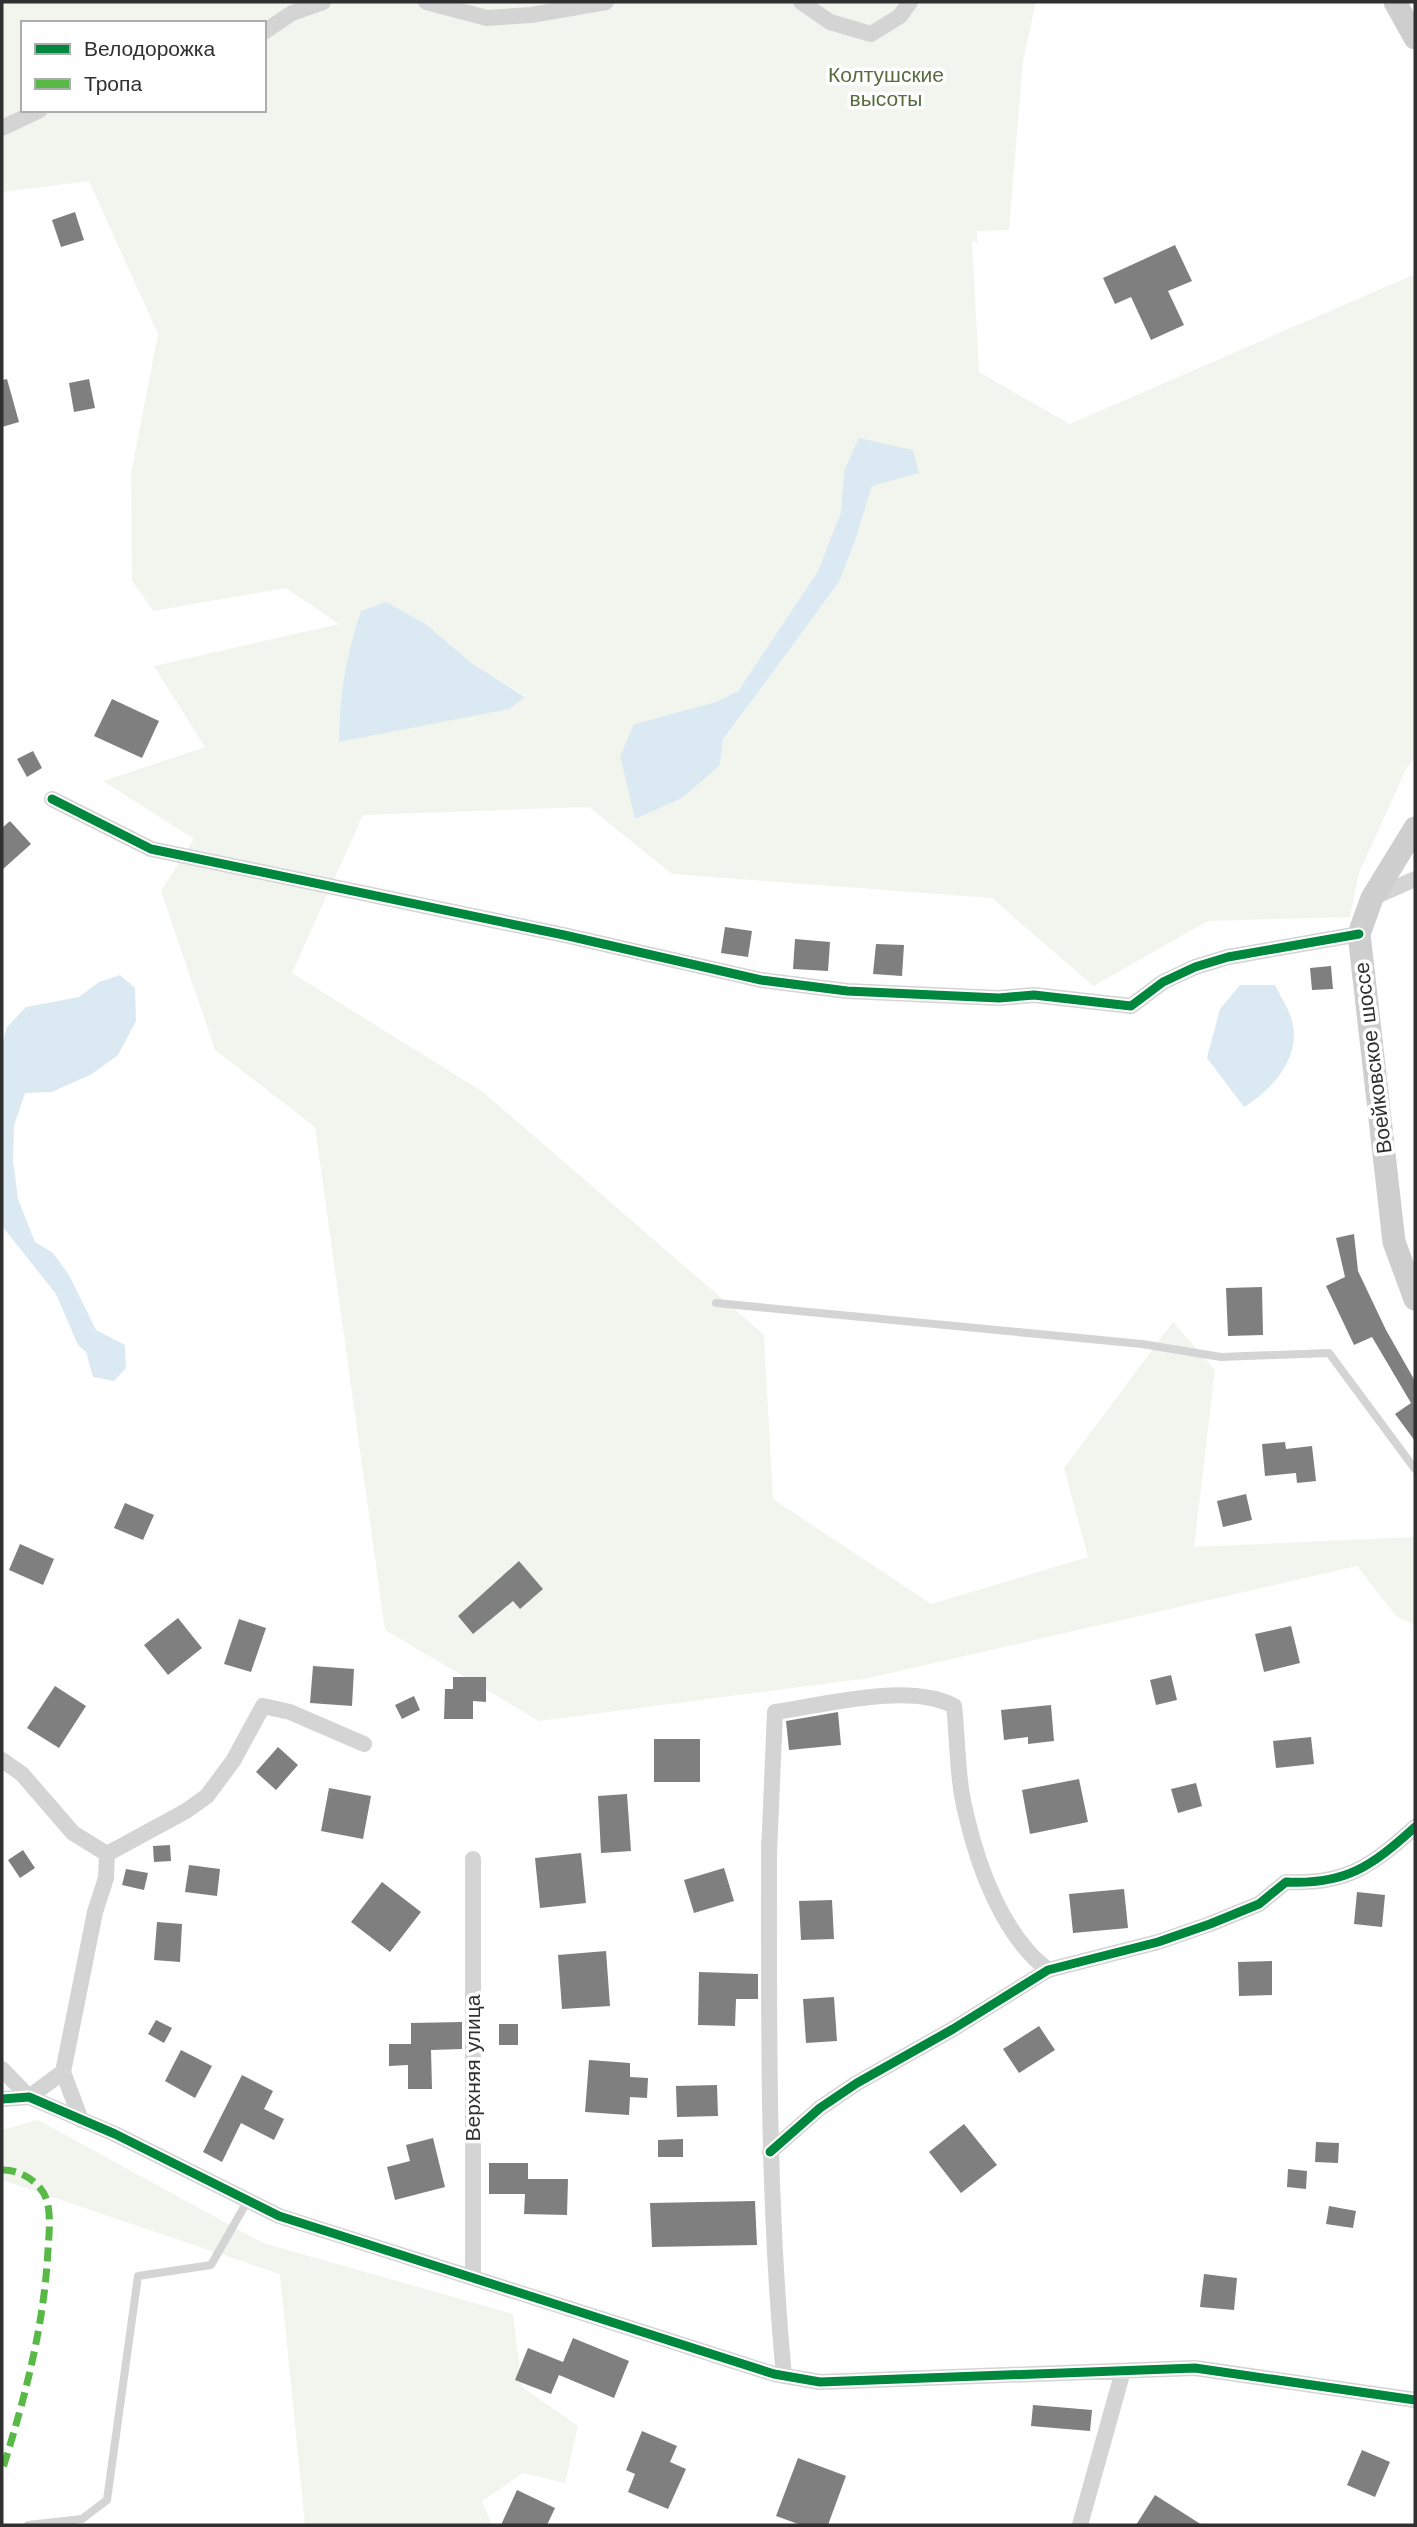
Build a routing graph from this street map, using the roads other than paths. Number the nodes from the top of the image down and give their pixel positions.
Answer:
1 (323, 2) edge
2 (426, 2) edge
3 (606, 2) edge
4 (801, 2) edge
5 (910, 2) edge
6 (1395, 2) edge
7 (266, 31) edge
8 (1415, 38) edge
9 (36, 112) edge
10 (2, 128) edge
11 (52, 799) dead end
12 (1415, 828) edge
13 (1415, 879) edge
14 (1372, 898) junction
15 (1359, 934) junction
16 (1415, 1299) edge
17 (716, 1303) dead end
18 (1415, 1469) edge
19 (365, 1744) dead end
20 (2, 1760) edge
21 (1415, 1826) edge
22 (107, 1854) junction
23 (473, 1859) dead end
24 (1048, 1970) junction
25 (2, 2070) edge
26 (62, 2073) junction
27 (29, 2097) junction
28 (2, 2099) edge
29 (81, 2120) junction
30 (770, 2152) junction
31 (248, 2200) junction
32 (473, 2278) junction
33 (1123, 2371) junction
34 (784, 2376) junction
35 (1415, 2400) edge
36 (28, 2525) edge
37 (1080, 2525) edge

1 - 7 street
2 - 3 street
4 - 5 street
6 - 8 street
9 - 10 street
11 - 15 street
12 - 14 street, Воейковское шоссе
13 - 14 street
14 - 15 street, Воейковское шоссе
15 - 16 street, Воейковское шоссе
17 - 18 lane
19 - 22 street
20 - 22 street
21 - 24 street
22 - 26 street
23 - 32 street, Верхняя улица
24 - 30 street
24 - 30 street
25 - 27 street
26 - 27 street
26 - 29 street
27 - 28 street
27 - 29 street
29 - 31 street
30 - 34 street
31 - 32 street
31 - 36 lane
32 - 34 street
33 - 34 street
33 - 35 street
33 - 37 street

